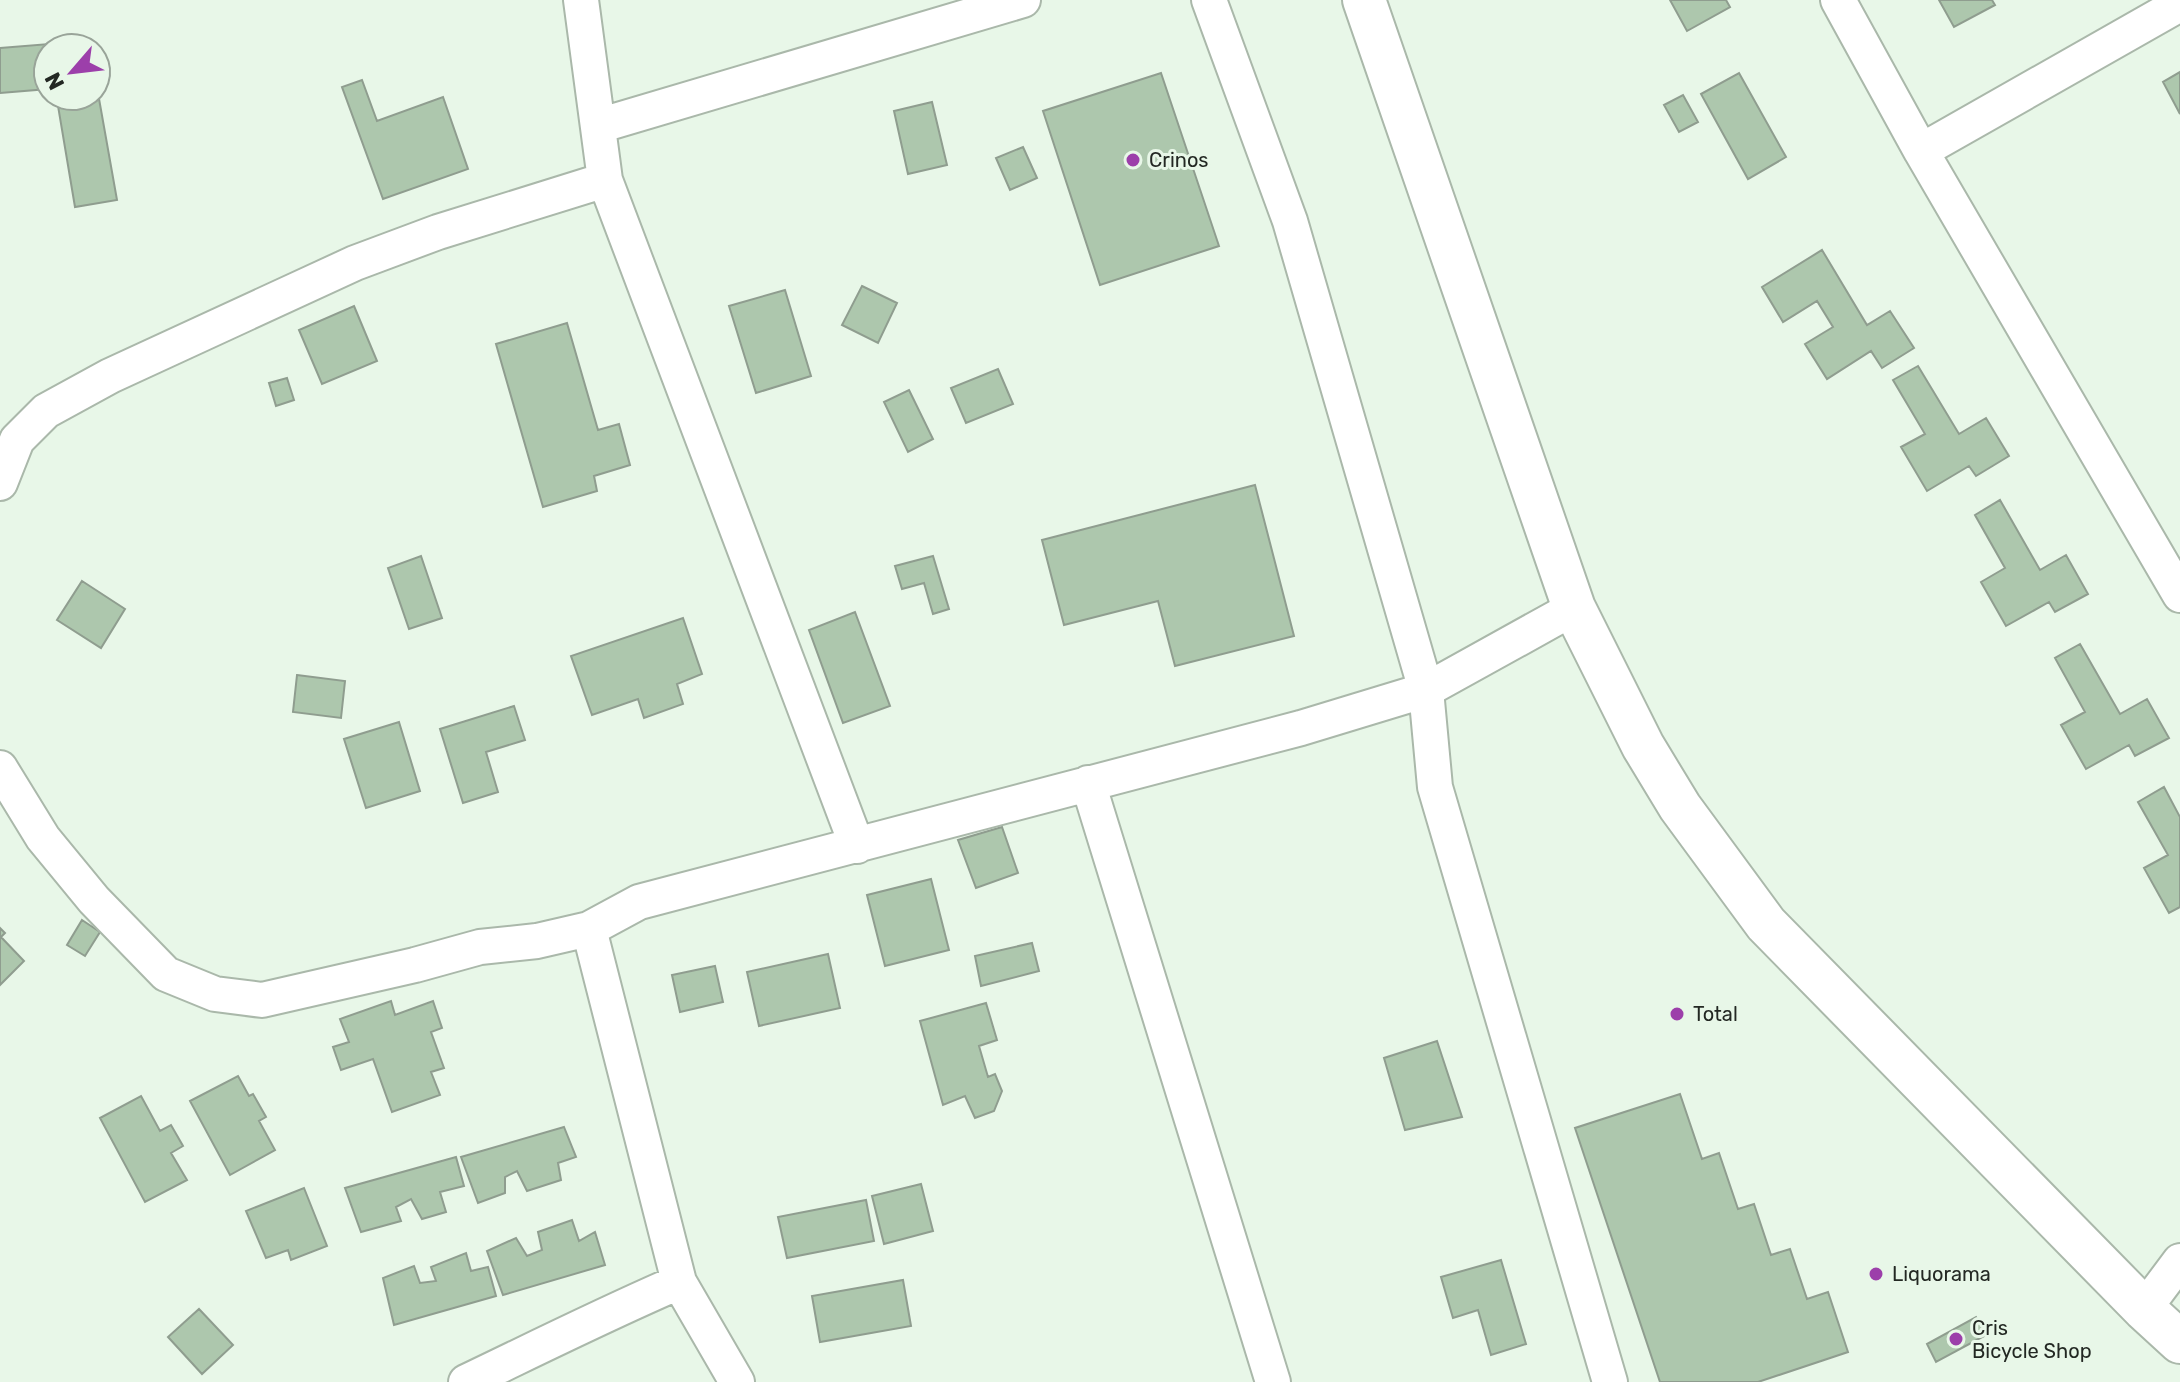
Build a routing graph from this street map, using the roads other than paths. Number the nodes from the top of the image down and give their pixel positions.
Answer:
1 (581, 0) edge
2 (1023, 0) edge
3 (1209, 0) edge
4 (1364, 0) edge
5 (1838, 0) edge
6 (2180, 4) edge
7 (598, 126) junction
8 (1921, 151) junction
9 (605, 180) junction
10 (9, 436) edge
11 (0, 483) edge
12 (2180, 595) edge
13 (1574, 608) junction
14 (1426, 690) junction
15 (0, 768) edge
16 (1088, 783) junction
17 (857, 846) junction
18 (589, 929) junction
19 (2180, 1261) edge
20 (679, 1282) junction
21 (2144, 1309) junction
22 (2180, 1342) edge
23 (466, 1382) edge
24 (737, 1382) edge
25 (1273, 1382) edge
26 (1610, 1382) edge

1 - 7 street
2 - 7 street
3 - 14 street
4 - 13 street
5 - 8 street
6 - 8 street
7 - 9 street
8 - 12 street
9 - 10 street
9 - 17 street
10 - 11 street
13 - 14 street
13 - 21 street
14 - 16 street
14 - 26 street
15 - 18 street
16 - 17 street
16 - 25 street
17 - 18 street
18 - 20 street
19 - 21 street
20 - 23 street
20 - 24 street
21 - 22 street

